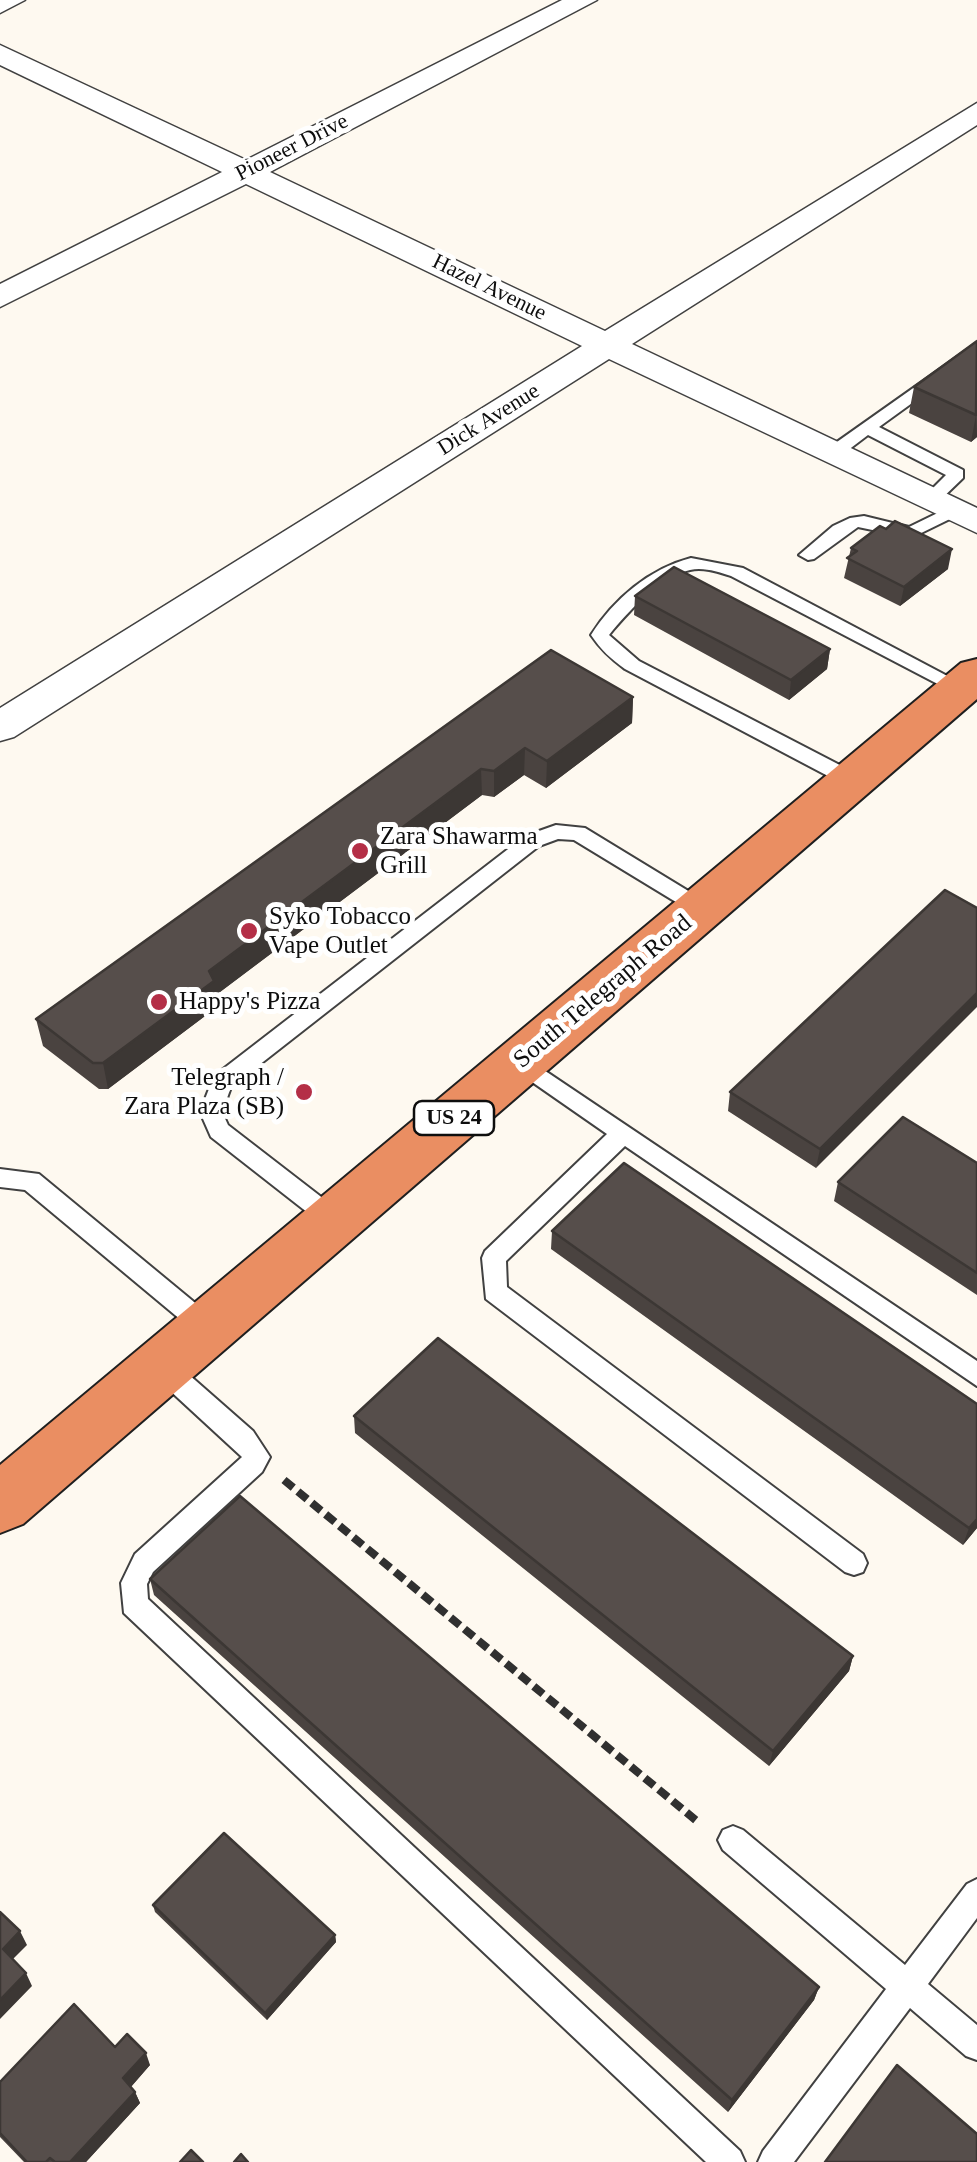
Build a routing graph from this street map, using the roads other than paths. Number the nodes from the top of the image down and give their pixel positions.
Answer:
1 (12, 0) edge
2 (583, 0) edge
3 (0, 5) edge
4 (0, 54) edge
5 (977, 112) edge
6 (246, 172) junction
7 (0, 296) edge
8 (607, 345) junction
9 (977, 348) edge
10 (867, 428) junction
11 (833, 453) junction
12 (953, 511) edge
13 (808, 555) dead end
14 (969, 681) edge
15 (0, 728) edge
16 (852, 780) junction
17 (701, 908) junction
18 (520, 1062) junction
19 (623, 1133) junction
20 (0, 1178) edge
21 (334, 1220) junction
22 (208, 1328) junction
23 (162, 1366) junction
24 (977, 1375) edge
25 (0, 1504) edge
26 (854, 1562) dead end
27 (733, 1840) road end
28 (977, 1894) edge
29 (908, 1986) junction
30 (977, 2045) edge
31 (728, 2162) edge
32 (774, 2162) edge

1 - 3 street
2 - 6 street, Pioneer Drive
4 - 6 street, Hazel Avenue
5 - 8 street, Dick Avenue
6 - 7 street, Pioneer Drive
6 - 8 street, Hazel Avenue
8 - 11 street, Hazel Avenue
8 - 15 street, Dick Avenue
9 - 10 lane
10 - 11 lane
10 - 12 lane
11 - 12 street, Hazel Avenue
12 - 13 lane
14 - 16 highway, South Telegraph Road / US 24
14 - 16 lane
16 - 17 highway, South Telegraph Road / US 24
17 - 18 highway, South Telegraph Road / US 24
17 - 21 lane
18 - 19 lane
18 - 21 highway, South Telegraph Road / US 24
19 - 24 lane
19 - 26 lane
20 - 22 lane
21 - 22 highway, South Telegraph Road / US 24
22 - 23 highway, South Telegraph Road / US 24
23 - 25 highway, South Telegraph Road / US 24
23 - 31 lane
27 - 29 lane
28 - 29 lane
29 - 30 lane
29 - 32 lane

